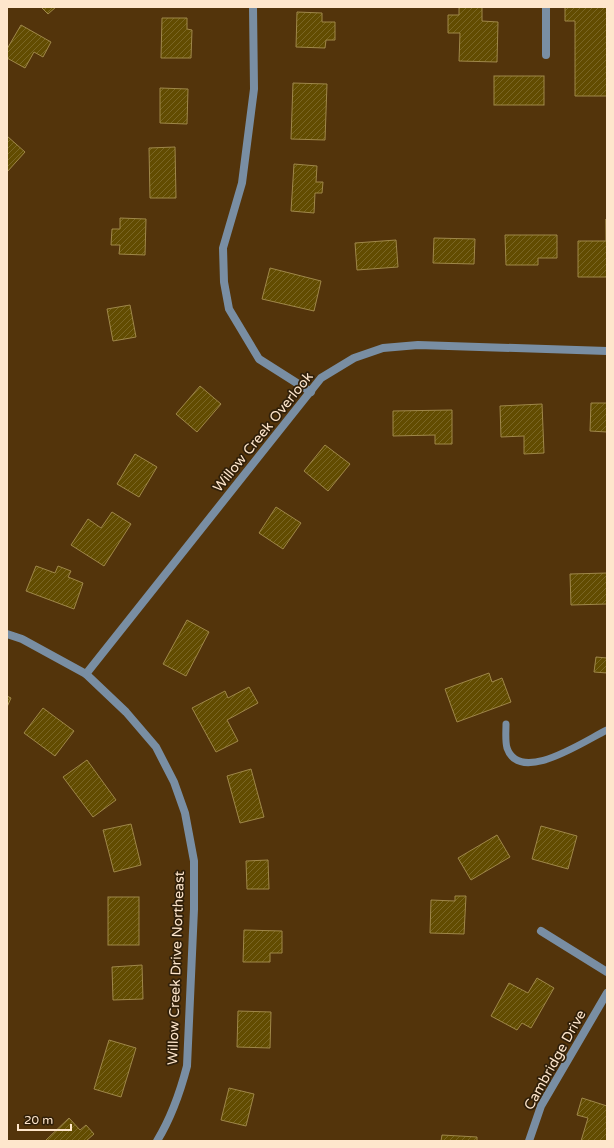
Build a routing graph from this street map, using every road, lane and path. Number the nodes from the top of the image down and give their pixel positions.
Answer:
1 (252, 7) edge
2 (546, 7) edge
3 (546, 55) dead end
4 (607, 351) edge
5 (311, 392) junction
6 (7, 634) edge
7 (86, 674) junction
8 (506, 724) dead end
9 (607, 730) edge
10 (541, 931) dead end
11 (607, 972) edge
12 (607, 993) edge
13 (157, 1141) edge
14 (529, 1141) edge

1 - 5 street
2 - 3 street
4 - 5 street, Willow Creek Overlook
5 - 7 street, Willow Creek Overlook
6 - 7 street, Willow Creek Drive Northeast
7 - 13 street, Willow Creek Drive Northeast
8 - 9 lane
10 - 11 street
12 - 14 street, Cambridge Drive

